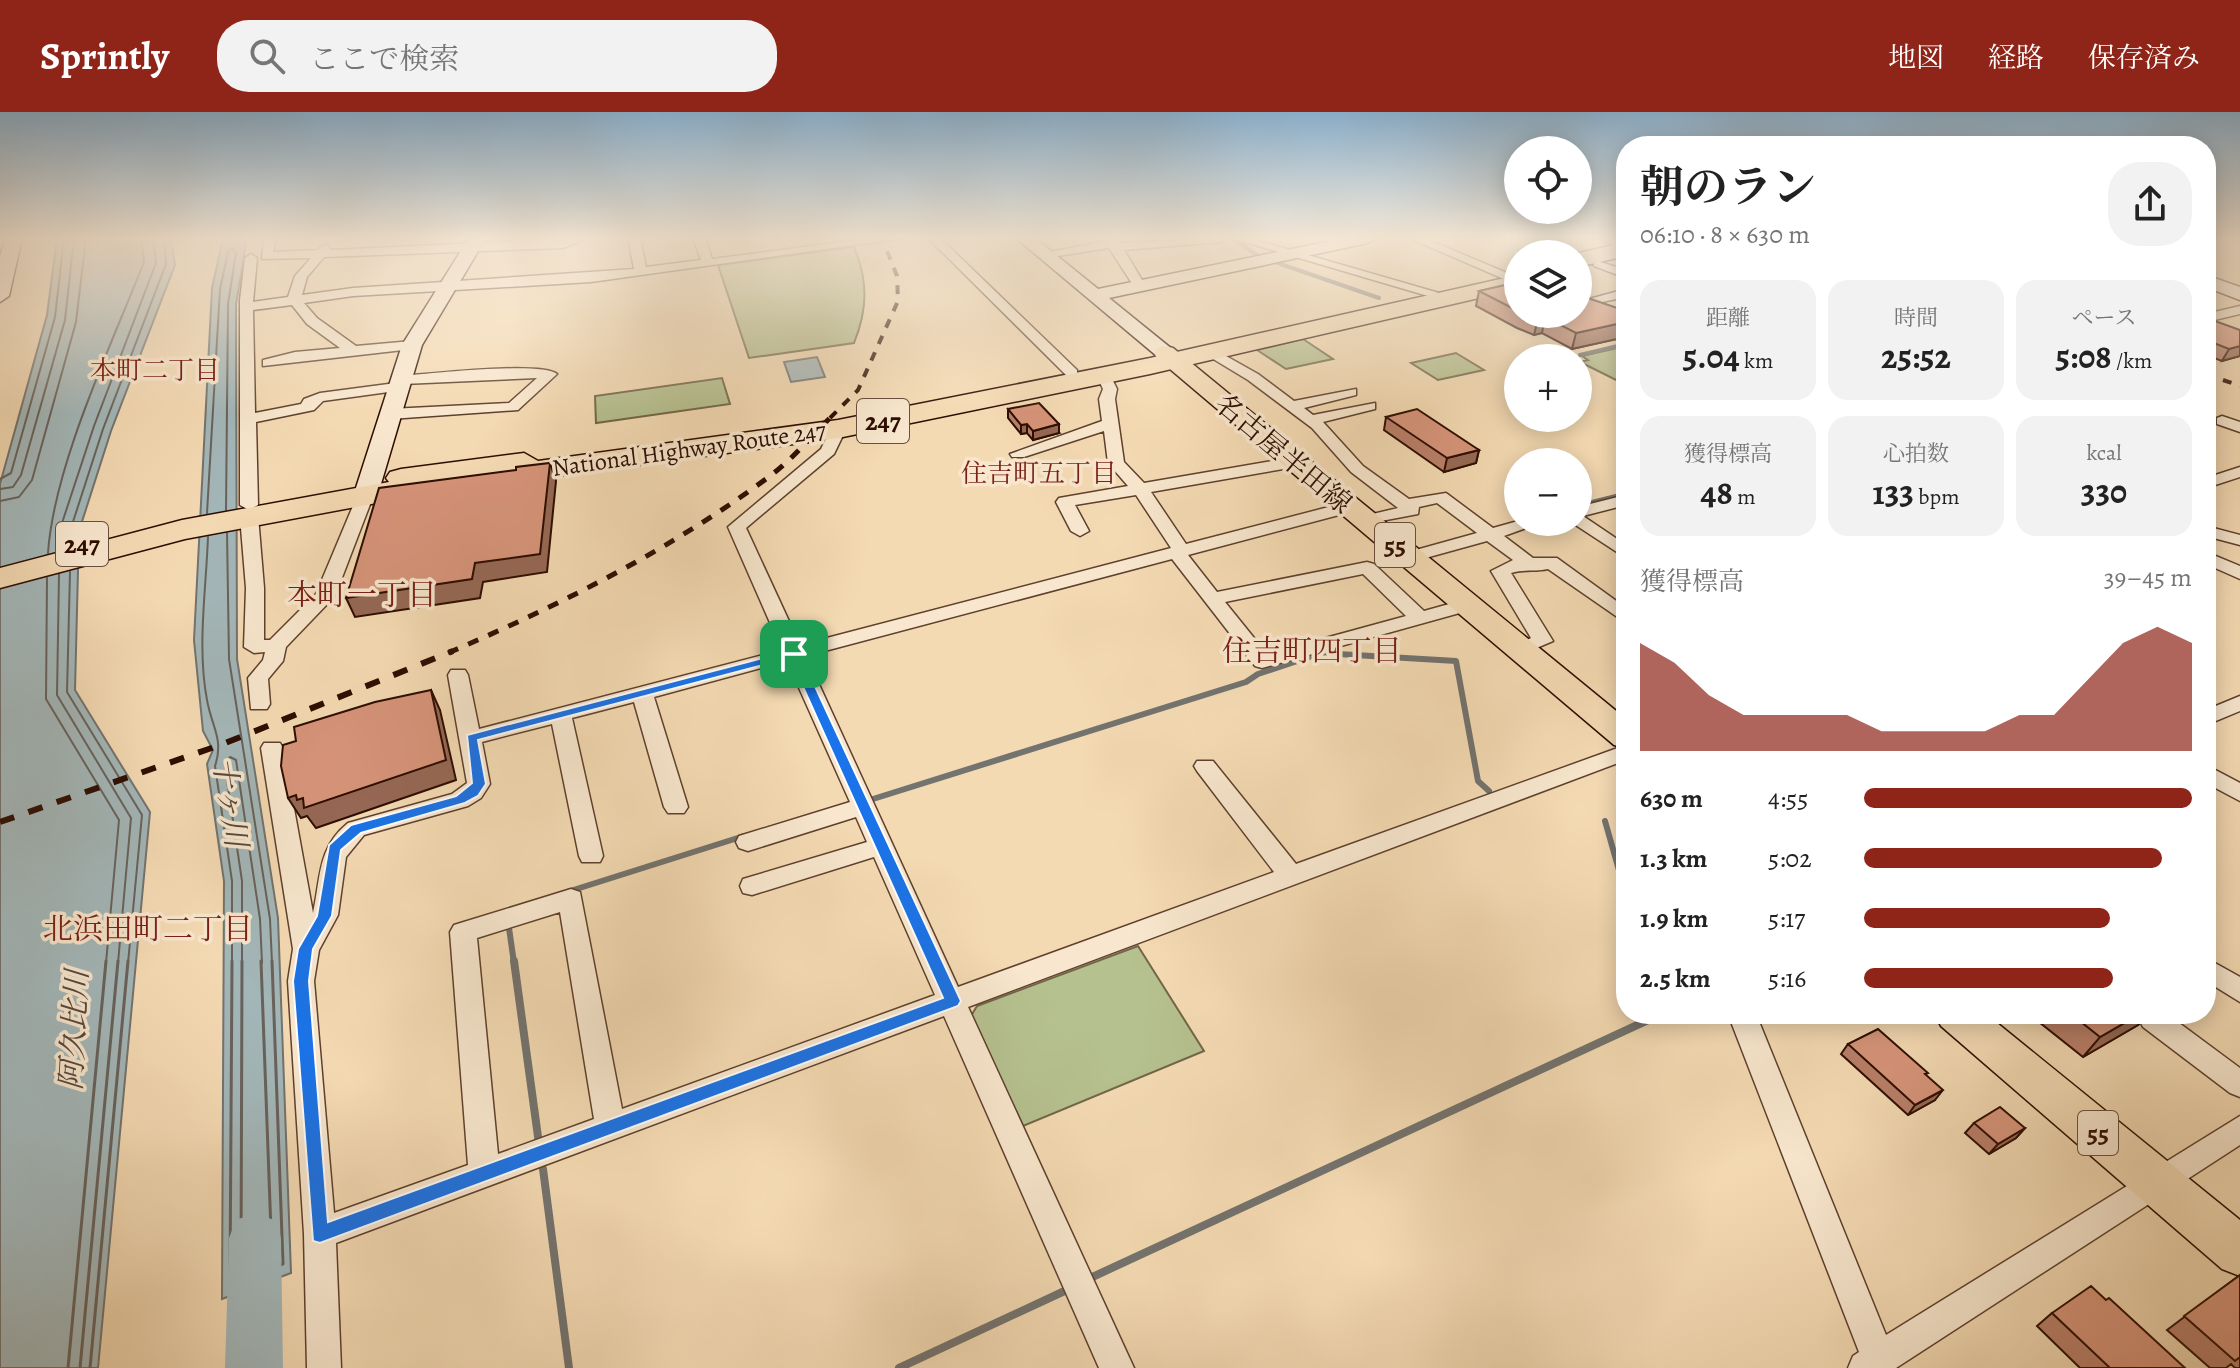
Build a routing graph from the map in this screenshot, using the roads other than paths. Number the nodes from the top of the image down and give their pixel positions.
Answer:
1 (248, 297) edge
2 (324, 297) edge
3 (439, 297) edge
4 (994, 297) edge
5 (1097, 297) edge
6 (1418, 297) edge
7 (1434, 297) edge
8 (294, 299) junction
9 (247, 307) junction
10 (1592, 309) edge
11 (2240, 310) edge
12 (1601, 312) edge
13 (2216, 316) edge
14 (412, 345) junction
15 (352, 350) junction
16 (1210, 351) junction
17 (1169, 357) junction
18 (268, 363) dead end
19 (1072, 373) junction
20 (1104, 376) junction
21 (399, 384) junction
22 (1351, 392) dead end
23 (1292, 406) junction
24 (1370, 406) dead end
25 (390, 414) junction
26 (248, 419) junction
27 (1311, 420) junction
28 (2222, 421) dead end
29 (1111, 423) junction
30 (2240, 427) edge
31 (838, 429) junction
32 (1018, 454) dead end
33 (1295, 462) junction
34 (2240, 472) edge
35 (2216, 480) edge
36 (367, 489) junction
37 (1141, 490) junction
38 (1616, 502) edge
39 (1406, 505) junction
40 (1592, 508) edge
41 (245, 512) junction
42 (1357, 514) junction
43 (173, 527) junction
44 (1592, 530) edge
45 (1080, 531) dead end
46 (1504, 531) edge
47 (2216, 534) edge
48 (1490, 535) junction
49 (2240, 540) edge
50 (1616, 546) edge
51 (1179, 551) junction
52 (1411, 557) junction
53 (1527, 562) junction
54 (2216, 562) edge
55 (0, 566) edge
56 (2240, 573) edge
57 (0, 578) edge
58 (1213, 599) junction
59 (1467, 605) junction
60 (1616, 610) edge
61 (1420, 618) junction
62 (276, 645) junction
63 (1520, 648) junction
64 (794, 654) junction
65 (458, 675) dead end
66 (642, 693) junction
67 (259, 704) dead end
68 (561, 715) junction
69 (1616, 729) edge
70 (471, 738) junction
71 (272, 748) dead end
72 (1616, 756) edge
73 (1205, 766) dead end
74 (2216, 779) edge
75 (2240, 793) edge
76 (676, 807) dead end
77 (862, 807) junction
78 (748, 842) dead end
79 (881, 846) junction
80 (591, 856) dead end
81 (1292, 877) junction
82 (752, 886) dead end
83 (306, 949) junction
84 (2216, 974) edge
85 (2240, 991) edge
86 (953, 1001) junction
87 (1746, 1024) edge
88 (1968, 1024) edge
89 (2160, 1024) edge
90 (2240, 1084) edge
91 (610, 1126) junction
92 (2240, 1129) edge
93 (484, 1173) junction
94 (2156, 1182) junction
95 (320, 1234) junction
96 (2240, 1252) edge
97 (1872, 1364) edge
98 (324, 1368) edge
99 (1117, 1368) edge

1 - 9 street
2 - 8 street
3 - 14 main road
4 - 19 street
5 - 17 main road
6 - 17 highway, National Highway Route 247 / 247
7 - 16 highway, National Highway Route 247 / 247
8 - 9 street
8 - 15 street
9 - 26 street
10 - 12 street
11 - 13 street
14 - 15 street
14 - 21 main road
15 - 18 street
16 - 17 highway, National Highway Route 247 / 247
16 - 23 street
17 - 19 highway, National Highway Route 247 / 247
17 - 20 highway, National Highway Route 247 / 247
17 - 33 main road, 名古屋半田線 / 55
19 - 36 highway, National Highway Route 247 / 247
20 - 29 street
20 - 31 highway, National Highway Route 247 / 247
21 - 25 main road
21 - 25 street
21 - 26 street
22 - 23 street
23 - 27 street
24 - 27 street
25 - 36 main road
26 - 41 street
27 - 39 street
28 - 30 street
29 - 32 street
29 - 37 street
31 - 36 highway, National Highway Route 247 / 247
31 - 64 street
33 - 37 street
33 - 42 main road, 名古屋半田線 / 55
34 - 35 street
36 - 41 highway, National Highway Route 247 / 247
36 - 62 street
37 - 45 street
37 - 51 street
38 - 40 street
39 - 42 street
39 - 48 street
41 - 43 highway, National Highway Route 247 / 247
41 - 62 street
42 - 51 street
42 - 52 main road, 名古屋半田線 / 55
43 - 55 highway, National Highway Route 247 / 247
43 - 57 highway, National Highway Route 247 / 247
44 - 50 street
46 - 48 street
47 - 49 street
48 - 52 street
48 - 53 street
51 - 58 street
51 - 64 street
52 - 59 main road, 名古屋半田線 / 55
53 - 60 street
53 - 63 street
54 - 56 street
58 - 61 street
58 - 61 street
59 - 61 street
59 - 63 main road, 名古屋半田線 / 55
62 - 67 street
63 - 69 main road, 名古屋半田線 / 55
64 - 66 street
64 - 77 street
65 - 70 street
66 - 68 street
66 - 76 street
68 - 70 street
68 - 80 street
70 - 83 street
71 - 83 street
72 - 81 street
73 - 81 street
74 - 75 street
77 - 78 street
77 - 79 street
79 - 82 street
79 - 86 street
81 - 86 street
83 - 95 street
84 - 85 street
86 - 91 street
86 - 99 street
87 - 97 street
88 - 94 main road, 55
89 - 90 street
91 - 93 street
91 - 93 street
92 - 94 street
93 - 95 street
94 - 96 main road, 55
94 - 97 street
95 - 98 street

